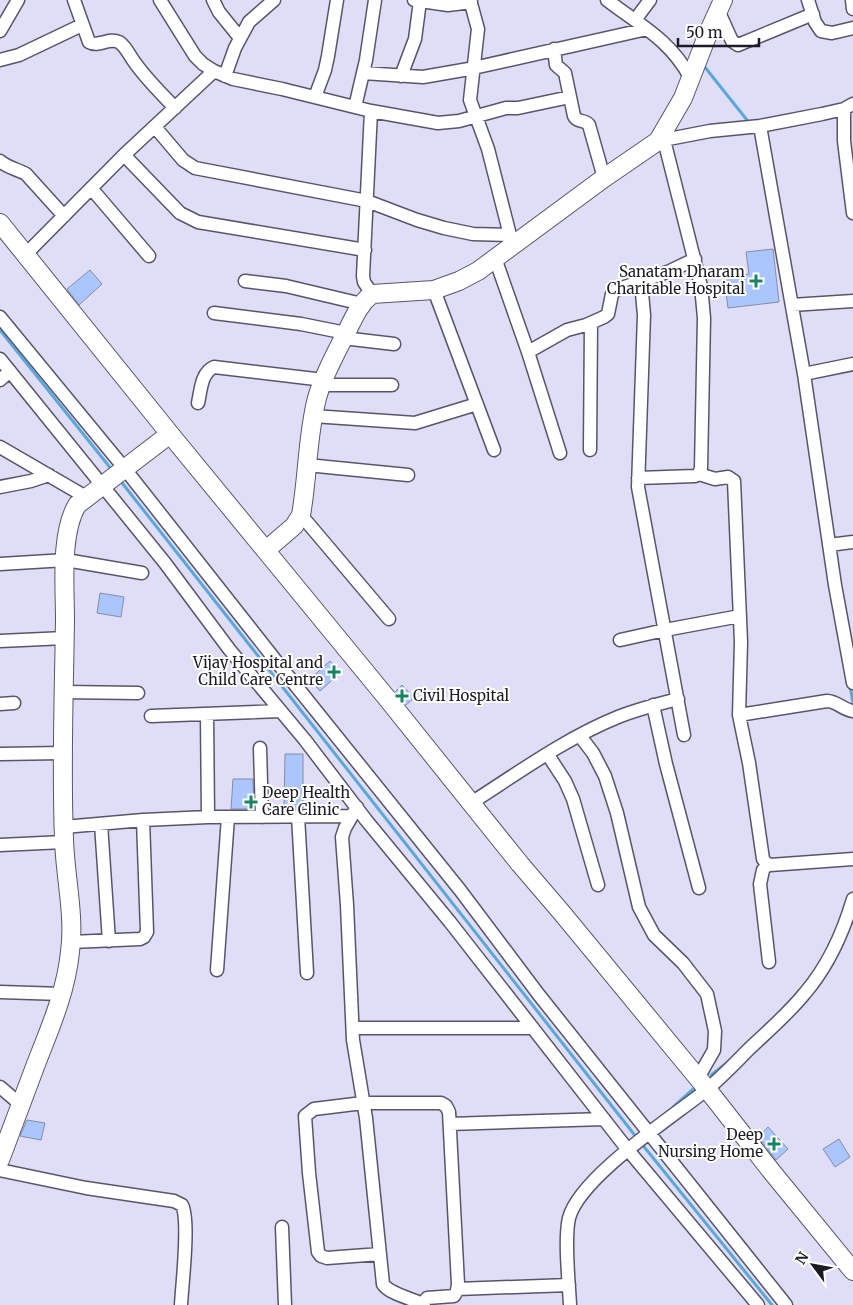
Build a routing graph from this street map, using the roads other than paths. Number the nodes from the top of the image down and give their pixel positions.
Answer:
1 (18, 0) edge
2 (74, 0) edge
3 (160, 0) edge
4 (213, 0) edge
5 (337, 0) edge
6 (375, 0) edge
7 (607, 0) edge
8 (808, 0) edge
9 (852, 0) edge
10 (270, 1) edge
11 (424, 1) edge
12 (470, 1) edge
13 (648, 1) edge
14 (721, 5) edge
15 (853, 9) edge
16 (813, 14) junction
17 (635, 20) junction
18 (82, 25) junction
19 (853, 28) edge
20 (647, 29) junction
21 (0, 31) edge
22 (240, 38) junction
23 (554, 49) junction
24 (0, 60) edge
25 (473, 68) junction
26 (363, 73) junction
27 (219, 74) junction
28 (401, 76) junction
29 (690, 78) junction
30 (315, 97) junction
31 (570, 97) junction
32 (848, 106) edge
33 (355, 107) junction
34 (175, 108) junction
35 (371, 111) junction
36 (476, 117) junction
37 (760, 126) junction
38 (155, 127) junction
39 (661, 140) junction
40 (124, 155) junction
41 (0, 162) edge
42 (604, 178) junction
43 (91, 188) junction
44 (367, 201) junction
45 (853, 213) edge
46 (64, 216) junction
47 (0, 224) edge
48 (511, 240) junction
49 (365, 250) junction
50 (25, 255) junction
51 (149, 256) dead end
52 (495, 258) junction
53 (695, 259) junction
54 (245, 281) dead end
55 (641, 282) junction
56 (434, 290) junction
57 (367, 299) junction
58 (853, 301) edge
59 (792, 305) junction
60 (214, 313) dead end
61 (0, 317) edge
62 (591, 323) junction
63 (344, 336) junction
64 (394, 344) dead end
65 (528, 352) junction
66 (0, 359) edge
67 (853, 364) edge
68 (804, 374) junction
69 (5, 376) edge
70 (323, 382) junction
71 (392, 385) dead end
72 (198, 404) dead end
73 (477, 404) junction
74 (313, 416) junction
75 (170, 434) junction
76 (0, 447) edge
77 (494, 450) dead end
78 (590, 450) dead end
79 (560, 453) dead end
80 (307, 465) junction
81 (699, 474) junction
82 (49, 475) junction
83 (408, 475) dead end
84 (115, 477) junction
85 (638, 478) junction
86 (0, 487) edge
87 (86, 497) junction
88 (301, 515) junction
89 (853, 542) edge
90 (830, 545) junction
91 (266, 550) junction
92 (66, 560) junction
93 (0, 564) edge
94 (142, 573) dead end
95 (740, 616) junction
96 (389, 619) dead end
97 (665, 630) junction
98 (64, 638) junction
99 (620, 640) dead end
100 (0, 641) edge
101 (853, 683) edge
102 (63, 692) junction
103 (138, 693) dead end
104 (678, 699) junction
105 (14, 703) dead end
106 (0, 704) edge
107 (653, 705) junction
108 (281, 711) junction
109 (853, 711) edge
110 (207, 714) junction
111 (739, 715) junction
112 (151, 716) dead end
113 (684, 734) dead end
114 (580, 736) junction
115 (260, 748) dead end
116 (62, 753) junction
117 (0, 754) edge
118 (548, 755) junction
119 (471, 803) junction
120 (354, 812) junction
121 (298, 816) junction
122 (208, 817) junction
123 (228, 817) junction
124 (262, 817) junction
125 (143, 820) junction
126 (101, 824) junction
127 (64, 835) junction
128 (0, 844) edge
129 (853, 858) edge
130 (768, 864) junction
131 (598, 885) dead end
132 (698, 888) dead end
133 (853, 899) edge
134 (109, 941) junction
135 (71, 942) junction
136 (769, 962) dead end
137 (217, 970) dead end
138 (307, 973) dead end
139 (0, 992) edge
140 (62, 994) junction
141 (353, 1028) junction
142 (533, 1028) junction
143 (703, 1084) junction
144 (0, 1087) edge
145 (363, 1103) junction
146 (20, 1104) junction
147 (604, 1119) junction
148 (450, 1124) junction
149 (639, 1142) junction
150 (0, 1160) edge
151 (0, 1170) edge
152 (282, 1227) dead end
153 (380, 1254) junction
154 (853, 1271) edge
155 (569, 1285) junction
156 (457, 1289) junction
157 (181, 1305) edge
158 (286, 1305) edge
159 (422, 1305) edge
160 (570, 1305) edge
161 (758, 1305) edge
162 (786, 1305) edge

1 - 21 street
2 - 18 street
3 - 27 street
4 - 22 street
5 - 30 street
6 - 26 street
7 - 17 street
8 - 16 street
9 - 15 street
10 - 22 street
11 - 12 street
11 - 28 street
12 - 25 street
13 - 17 street
14 - 16 street
14 - 29 street
16 - 19 street
17 - 20 street
18 - 24 street
18 - 34 street
20 - 23 street
20 - 29 street
22 - 27 street
23 - 25 street
23 - 31 street
25 - 28 street
25 - 36 street
26 - 28 street
26 - 33 street
27 - 30 street
27 - 34 street
29 - 39 street
30 - 33 street
31 - 36 street
31 - 42 street
32 - 37 street
32 - 45 street
33 - 35 street
34 - 38 street
35 - 36 street
35 - 44 street
36 - 48 street
37 - 39 street
37 - 59 street
38 - 40 street
38 - 44 street
39 - 42 street
39 - 53 street
40 - 43 street
40 - 49 street
41 - 46 street
42 - 48 street
43 - 46 street
43 - 51 street
44 - 48 street
44 - 49 street
46 - 50 street
47 - 50 street
48 - 52 street
49 - 57 street
50 - 75 street
52 - 56 street
52 - 65 street
53 - 55 street
53 - 81 street
54 - 57 street
55 - 62 street
55 - 85 street
56 - 57 street
56 - 73 street
57 - 63 street
58 - 59 street
59 - 68 street
60 - 63 street
61 - 84 street
62 - 65 street
62 - 78 street
63 - 64 street
63 - 70 street
65 - 79 street
66 - 69 street
67 - 68 street
68 - 90 street
69 - 84 street
70 - 71 street
70 - 72 street
70 - 74 street
73 - 74 street
73 - 77 street
74 - 80 street
75 - 84 street
75 - 91 street
76 - 82 street
80 - 83 street
80 - 88 street
81 - 85 street
81 - 95 street
82 - 86 street
82 - 87 street
84 - 87 street
84 - 108 street
84 - 149 street
85 - 97 street
87 - 92 street
88 - 91 street
88 - 96 street
89 - 90 street
90 - 101 street
91 - 119 street
92 - 93 street
92 - 94 street
92 - 98 street
95 - 97 street
95 - 111 street
97 - 99 street
97 - 104 street
98 - 100 street
98 - 102 street
102 - 103 street
102 - 116 street
104 - 107 street
104 - 113 street
105 - 106 street
107 - 114 street
107 - 132 street
108 - 110 street
108 - 120 street
109 - 111 street
110 - 112 street
110 - 122 street
111 - 130 street
114 - 118 street
114 - 143 street
115 - 124 street
116 - 117 street
116 - 127 street
118 - 119 street
118 - 131 street
119 - 143 street
120 - 121 street
120 - 141 street
120 - 142 street
121 - 124 street
121 - 138 street
122 - 123 street
122 - 125 street
123 - 124 street
123 - 137 street
125 - 126 street
125 - 134 street
126 - 127 street
126 - 134 street
127 - 128 street
127 - 135 street
129 - 130 street
130 - 136 street
133 - 143 street
134 - 135 street
135 - 140 street
139 - 140 street
140 - 146 street
141 - 142 street
141 - 145 street
142 - 147 street
143 - 149 street
143 - 154 street
144 - 146 street
145 - 148 street
145 - 153 street
145 - 153 street
146 - 150 street
147 - 148 street
147 - 149 street
148 - 156 street
149 - 155 street
149 - 161 street
149 - 162 street
151 - 157 street
152 - 158 street
153 - 159 street
155 - 156 street
155 - 160 street
156 - 159 street

